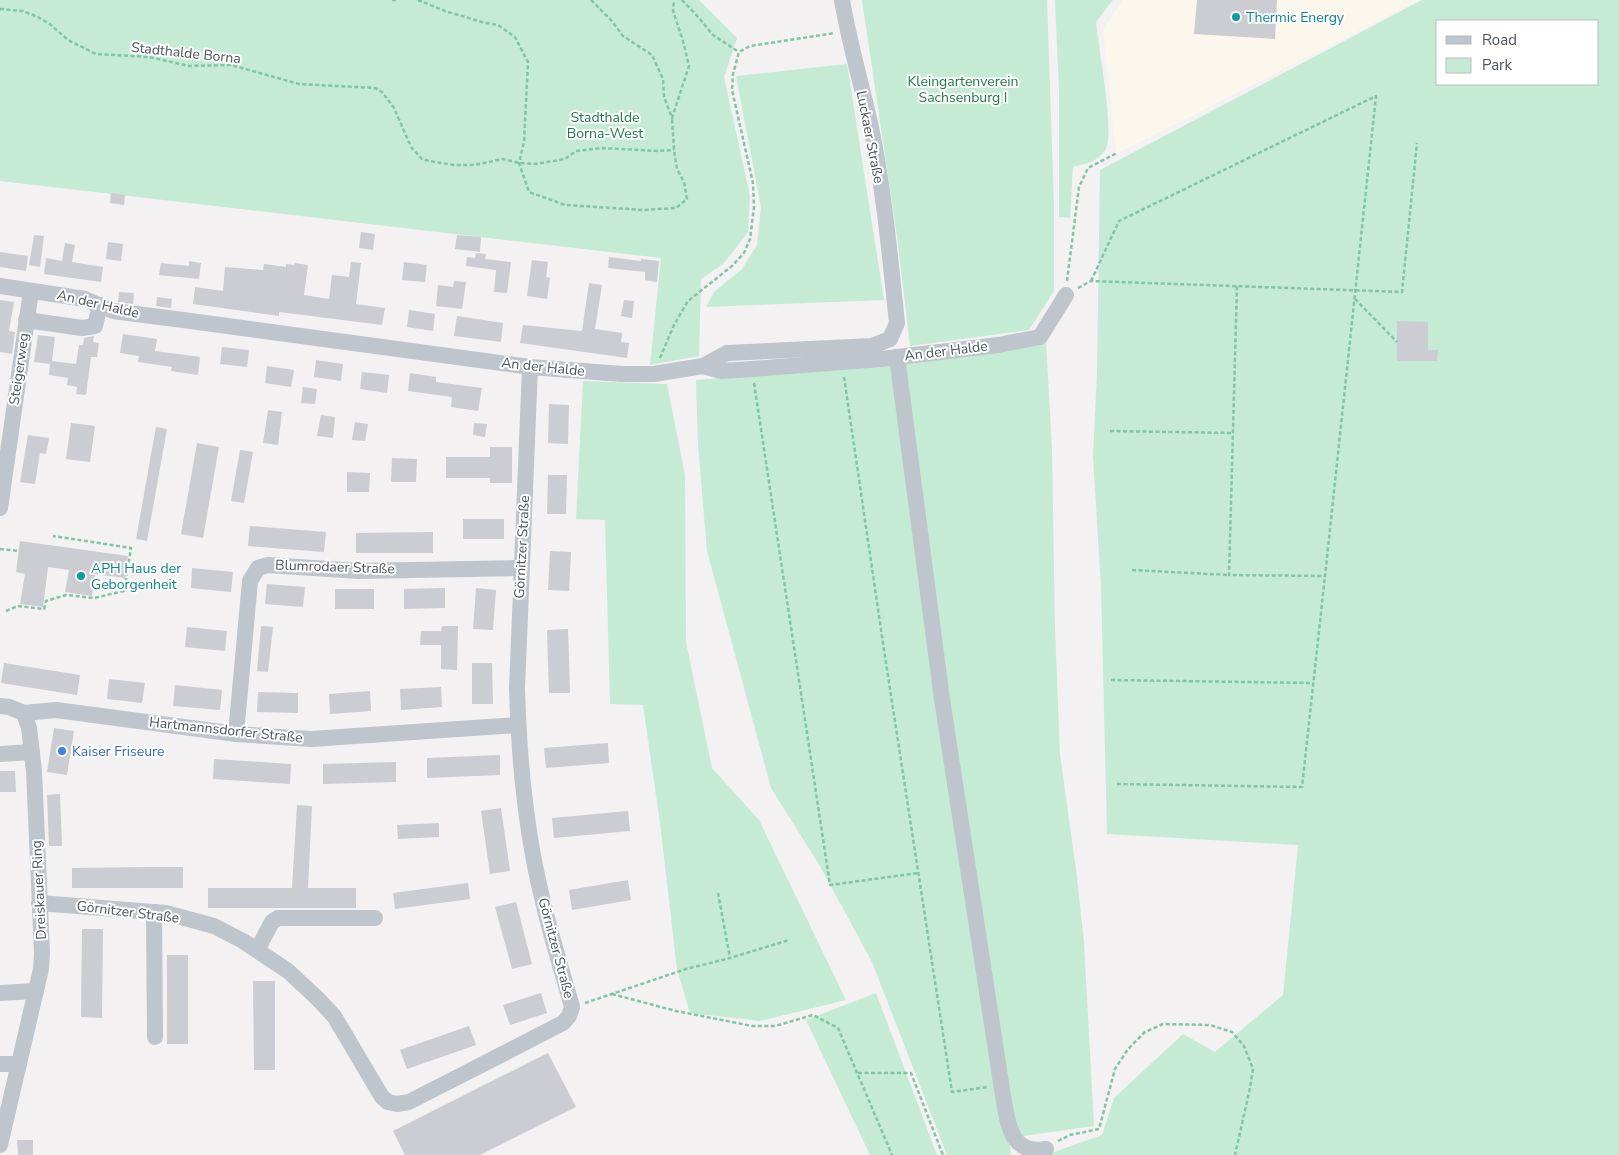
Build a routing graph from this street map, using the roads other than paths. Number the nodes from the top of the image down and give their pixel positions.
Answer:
1 (842, 0) edge
2 (0, 286) edge
3 (31, 290) junction
4 (1066, 295) road end
5 (100, 305) junction
6 (26, 320) junction
7 (897, 357) junction
8 (703, 366) junction
9 (530, 367) junction
10 (1, 487) edge
11 (0, 508) edge
12 (521, 568) junction
13 (0, 706) edge
14 (24, 713) junction
15 (518, 725) junction
16 (236, 734) junction
17 (32, 752) junction
18 (0, 754) edge
19 (39, 903) junction
20 (154, 912) junction
21 (375, 918) dead end
22 (256, 950) junction
23 (36, 991) junction
24 (0, 993) edge
25 (155, 1036) dead end
26 (0, 1064) edge
27 (19, 1064) junction
28 (0, 1146) edge
29 (1046, 1149) road end

1 - 8 street, Luckaer Straße
2 - 3 street, An der Halde
3 - 5 street, An der Halde
3 - 6 street, Steigerweg
4 - 7 street, An der Halde
5 - 6 street, Steigerweg
5 - 9 street, An der Halde
6 - 10 street, Steigerweg
7 - 8 street, An der Halde
7 - 29 street
8 - 9 street, An der Halde
9 - 12 street, Görnitzer Straße
10 - 11 street, Steigerweg
12 - 15 street, Görnitzer Straße
12 - 16 street, Blumrodaer Straße
13 - 14 street
14 - 16 street, Hartmannsdorfer Straße
14 - 17 street, Dreiskauer Ring
15 - 16 street, Hartmannsdorfer Straße
15 - 22 street, Görnitzer Straße
17 - 18 street
17 - 19 street, Dreiskauer Ring
19 - 20 street, Görnitzer Straße
19 - 23 street, Dreiskauer Ring
20 - 22 street, Görnitzer Straße
20 - 25 street
21 - 22 street
23 - 24 street
23 - 27 street, Dreiskauer Ring
26 - 27 street
27 - 28 street, Dreiskauer Ring

